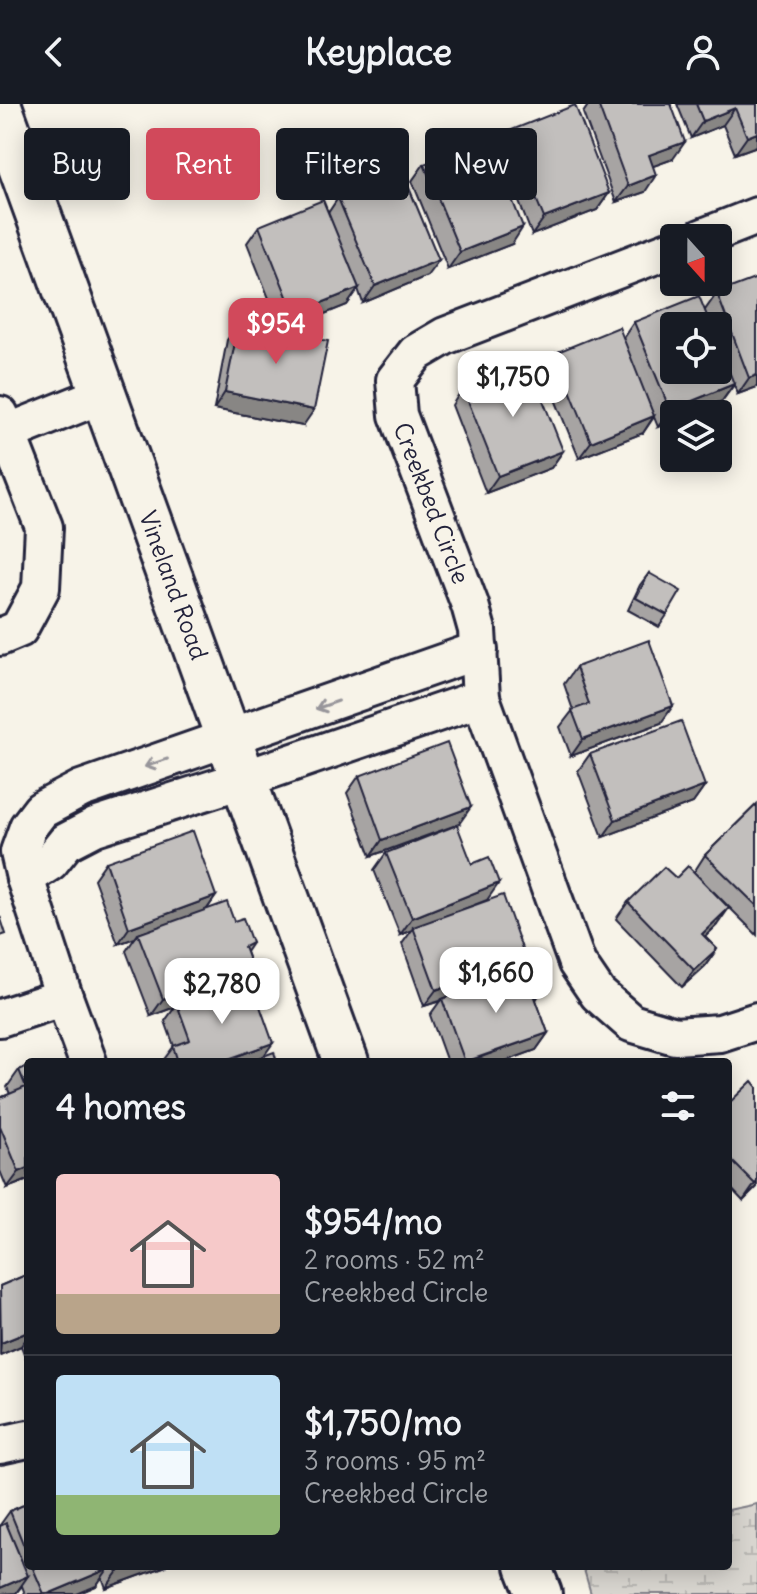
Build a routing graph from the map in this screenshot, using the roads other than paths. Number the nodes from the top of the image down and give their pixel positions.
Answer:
1 (0, 109) edge
2 (757, 216) edge
3 (732, 226) edge
4 (660, 253) edge
5 (104, 394) junction
6 (4, 424) edge
7 (0, 637) edge
8 (479, 650) junction
9 (382, 685) junction
10 (481, 698) junction
11 (397, 728) junction
12 (230, 738) junction
13 (244, 779) junction
14 (81, 789) junction
15 (95, 827) junction
16 (25, 878) junction
17 (64, 997) junction
18 (0, 1018) edge
19 (757, 1021) edge
20 (87, 1058) edge
21 (345, 1058) edge
22 (24, 1440) edge
23 (0, 1445) edge
24 (530, 1570) edge
25 (539, 1594) edge

1 - 5 main road, Vineland Road
2 - 3 street
4 - 8 street, Creekbed Circle
5 - 6 street
5 - 12 main road, Vineland Road
6 - 7 street
8 - 9 street
8 - 10 street, Creekbed Circle
9 - 11 street
9 -> 12 street
10 - 11 street
10 - 19 street, Creekbed Circle
11 - 13 street
12 - 13 main road, Vineland Road
12 -> 14 street
13 - 15 street
13 - 21 main road, Vineland Road
14 - 15 street
14 - 16 street
15 - 16 street
16 - 17 street
17 - 18 street
17 - 20 street
22 - 23 street
24 - 25 main road

